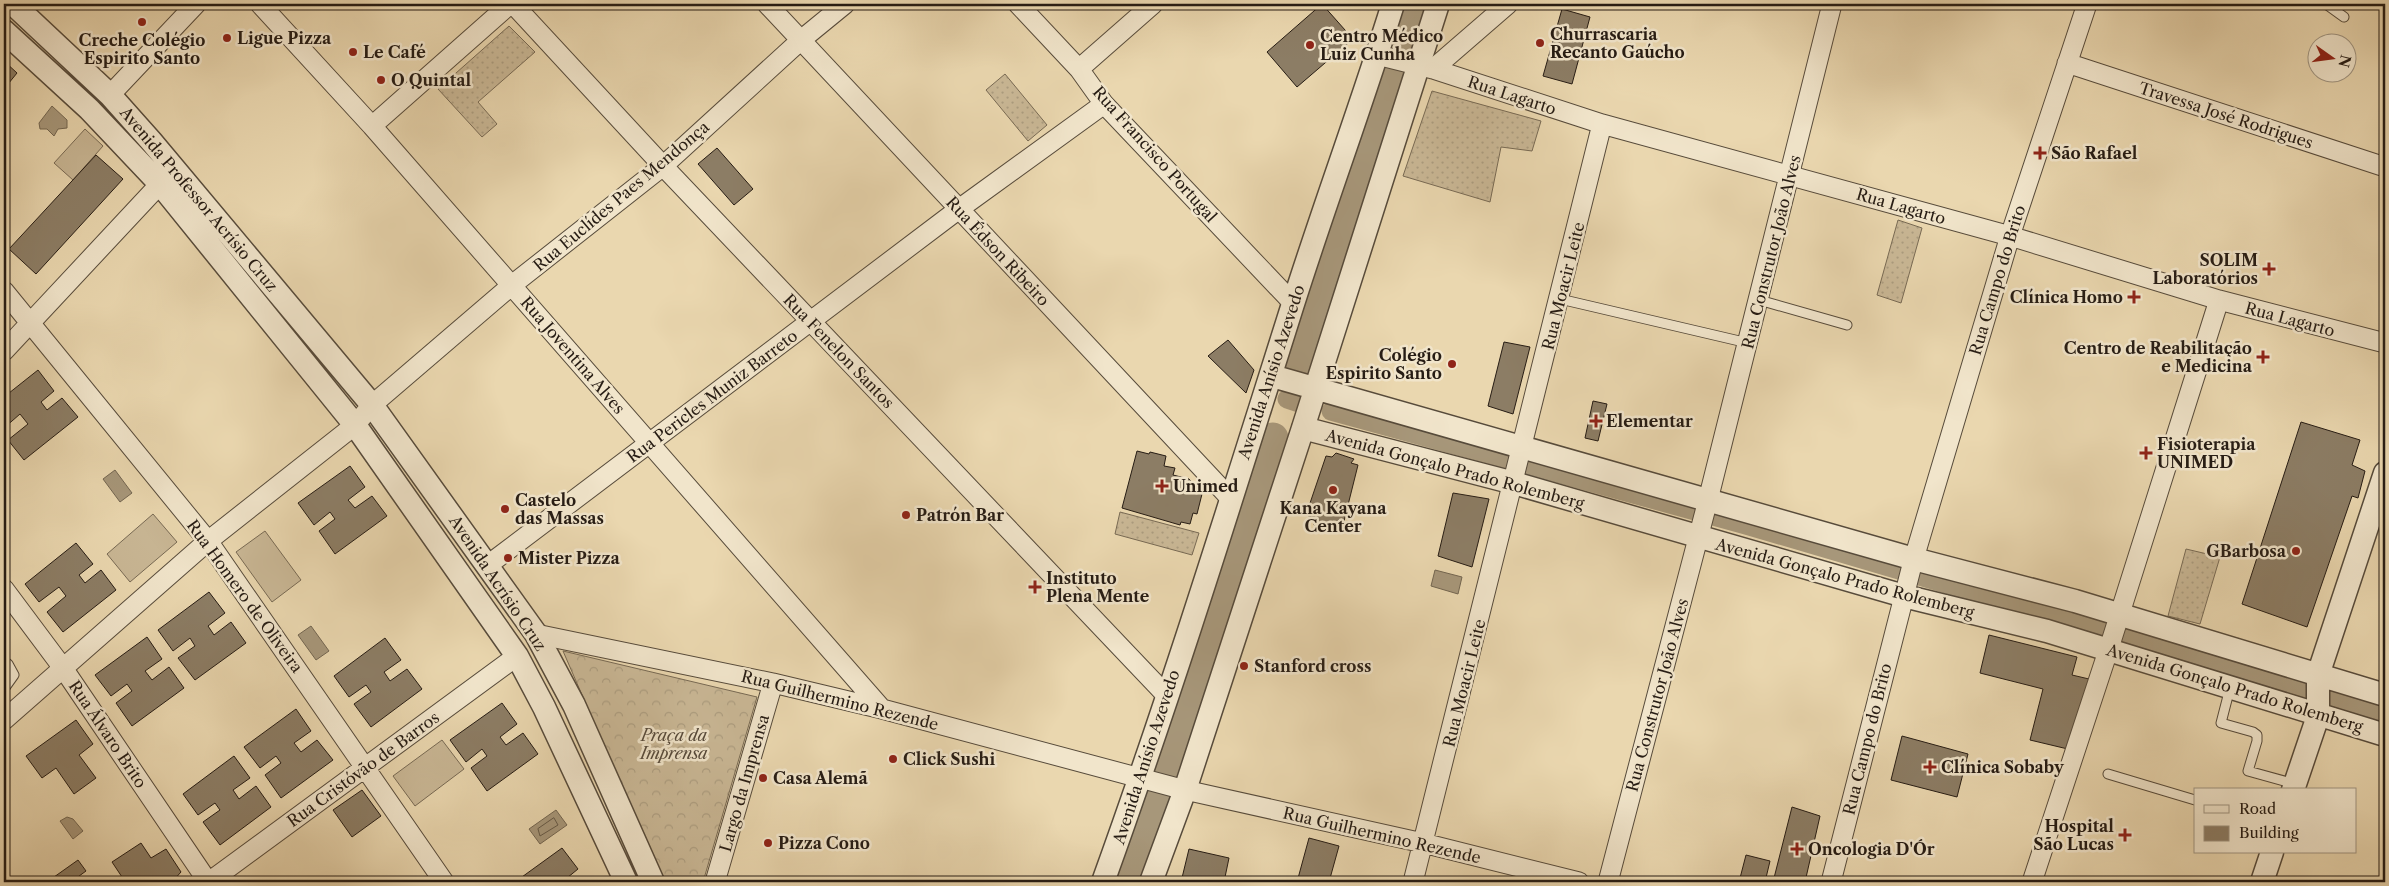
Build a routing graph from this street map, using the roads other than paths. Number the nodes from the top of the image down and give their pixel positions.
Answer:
1 (13, 4) edge
2 (196, 4) edge
3 (260, 4) edge
4 (511, 4) edge
5 (768, 4) edge
6 (845, 4) edge
7 (1018, 4) edge
8 (1153, 4) edge
9 (1393, 4) edge
10 (1438, 4) edge
11 (1508, 4) edge
12 (1832, 4) edge
13 (2087, 4) edge
14 (2326, 4) edge
15 (2344, 17) dead end
16 (4, 31) edge
17 (801, 40) junction
18 (1405, 62) junction
19 (2067, 63) junction
20 (1080, 69) junction
21 (110, 95) junction
22 (1104, 104) junction
23 (1602, 124) junction
24 (372, 126) junction
25 (663, 166) junction
26 (2385, 167) edge
27 (1791, 174) junction
28 (160, 184) junction
29 (959, 210) junction
30 (2010, 236) junction
31 (512, 285) junction
32 (4, 291) edge
33 (1560, 300) junction
34 (1759, 300) junction
35 (2219, 300) junction
36 (1293, 303) junction
37 (31, 322) junction
38 (811, 322) junction
39 (1847, 325) dead end
40 (1748, 343) junction
41 (2385, 343) edge
42 (4, 351) edge
43 (1272, 376) junction
44 (1315, 388) junction
45 (372, 405) junction
46 (355, 424) junction
47 (1303, 428) junction
48 (650, 443) junction
49 (1518, 466) junction
50 (2385, 472) edge
51 (1230, 498) junction
52 (1703, 517) junction
53 (208, 540) junction
54 (1913, 562) junction
55 (488, 565) junction
56 (4, 589) edge
57 (1905, 591) junction
58 (2118, 617) junction
59 (536, 634) junction
60 (2109, 647) junction
61 (517, 656) junction
62 (4, 662) edge
63 (63, 668) junction
64 (2318, 678) junction
65 (773, 683) junction
66 (2230, 688) junction
67 (4, 689) edge
68 (2385, 695) edge
69 (1167, 696) junction
70 (882, 709) junction
71 (2318, 716) junction
72 (4, 720) edge
73 (2385, 735) edge
74 (366, 767) junction
75 (2108, 774) dead end
76 (1147, 779) junction
77 (2294, 787) edge
78 (1182, 789) junction
79 (2194, 800) edge
80 (1424, 843) junction
81 (2271, 854) edge
82 (208, 882) edge
83 (444, 882) edge
84 (626, 882) edge
85 (654, 882) edge
86 (717, 882) edge
87 (1103, 882) edge
88 (1151, 882) edge
89 (1413, 882) edge
90 (1579, 882) edge
91 (1608, 882) edge
92 (1831, 882) edge
93 (2032, 882) edge
94 (2262, 882) edge

1 - 21 street, Avenida Professor Acrísio Cruz
2 - 21 street
3 - 24 street, Rua Joventina Alves
4 - 24 street
4 - 25 street, Rua Fenelon Santos
5 - 17 street, Rua Édson Ribeiro
6 - 17 street, Rua Euclídes Paes Mendonça
7 - 20 street, Rua Francisco Portugal
8 - 20 street
9 - 18 street, Avenida Anísio Azevedo
10 - 18 street, Avenida Anísio Azevedo
11 - 18 street
12 - 27 street, Rua Construtor João Alves
13 - 19 street, Rua Campo do Brito
14 - 15 lane
16 - 28 street, Avenida Professor Acrísio Cruz
17 - 25 street, Rua Euclídes Paes Mendonça
17 - 29 street, Rua Édson Ribeiro
18 - 23 street, Rua Lagarto
18 - 36 street, Avenida Anísio Azevedo
18 - 44 street, Avenida Anísio Azevedo
19 - 26 street, Travessa José Rodrigues
19 - 30 street, Rua Campo do Brito
20 - 22 street, Rua Francisco Portugal
21 - 45 street, Avenida Professor Acrísio Cruz
22 - 29 street, Rua Pericles Muniz Barreto
22 - 36 street, Rua Francisco Portugal
23 - 27 street, Rua Lagarto
23 - 33 street, Rua Moacir Leite
24 - 31 street, Rua Joventina Alves
25 - 31 street, Rua Euclídes Paes Mendonça
25 - 38 street, Rua Fenelon Santos
27 - 30 street, Rua Lagarto
27 - 34 street, Rua Construtor João Alves
28 - 37 street
28 - 46 street, Avenida Professor Acrísio Cruz
29 - 38 street, Rua Pericles Muniz Barreto
29 - 51 street, Rua Édson Ribeiro
30 - 35 street, Rua Lagarto
30 - 54 street, Rua Campo do Brito
31 - 45 street, Rua Euclídes Paes Mendonça
31 - 48 street, Rua Joventina Alves
32 - 37 street, Rua Homero de Oliveira
33 - 40 lane
33 - 49 street, Rua Moacir Leite
34 - 39 lane
34 - 40 street, Rua Construtor João Alves
35 - 41 street, Rua Lagarto
35 - 58 street
36 - 43 street, Avenida Anísio Azevedo
37 - 42 street
37 - 53 street, Rua Homero de Oliveira
38 - 48 street, Rua Pericles Muniz Barreto
38 - 69 street, Rua Fenelon Santos
40 - 52 street, Rua Construtor João Alves
43 - 44 street, Avenida Gonçalo Prado Rolemberg
43 - 51 street, Avenida Anísio Azevedo
44 - 47 street, Avenida Anísio Azevedo
44 - 49 street, Avenida Gonçalo Prado Rolemberg
45 - 46 street, Rua Euclídes Paes Mendonça
45 - 55 street, Avenida Acrísio Cruz
46 - 53 street, Rua Euclídes Paes Mendonça
46 - 61 street, Avenida Acrísio Cruz
47 - 49 street, Avenida Gonçalo Prado Rolemberg
47 - 78 street, Avenida Anísio Azevedo
48 - 55 street, Rua Pericles Muniz Barreto
48 - 70 street, Rua Joventina Alves
49 - 52 street, Avenida Gonçalo Prado Rolemberg
49 - 52 street, Avenida Gonçalo Prado Rolemberg
49 - 80 street, Rua Moacir Leite
50 - 64 street
51 - 69 street, Avenida Anísio Azevedo
52 - 54 street, Avenida Gonçalo Prado Rolemberg
52 - 57 street, Avenida Gonçalo Prado Rolemberg
52 - 91 street, Rua Construtor João Alves
53 - 63 street, Rua Euclídes Paes Mendonça
53 - 74 street, Rua Homero de Oliveira
54 - 57 street, Rua Campo do Brito
54 - 58 street, Avenida Gonçalo Prado Rolemberg
55 - 59 street, Avenida Acrísio Cruz
56 - 63 street, Rua Álvaro Brito
57 - 60 street, Avenida Gonçalo Prado Rolemberg
57 - 92 street, Rua Campo do Brito
58 - 60 street
58 - 64 street, Avenida Gonçalo Prado Rolemberg
59 - 65 street, Rua Guilhermino Rezende
59 - 85 street, Avenida Acrísio Cruz
60 - 66 street, Avenida Gonçalo Prado Rolemberg
60 - 93 street
61 - 74 street, Rua Cristóvão de Barros
61 - 84 street, Avenida Acrísio Cruz
62 - 67 lane
63 - 72 street, Rua Euclídes Paes Mendonça
63 - 82 street, Rua Álvaro Brito
64 - 68 street, Avenida Gonçalo Prado Rolemberg
64 - 71 street
65 - 70 street, Rua Guilhermino Rezende
65 - 86 street, Largo da Imprensa
66 - 71 street, Avenida Gonçalo Prado Rolemberg
66 - 77 lane
69 - 76 street, Avenida Anísio Azevedo
70 - 76 street, Rua Guilhermino Rezende
71 - 73 street, Avenida Gonçalo Prado Rolemberg
71 - 77 street
74 - 82 street, Rua Cristóvão de Barros
74 - 83 street, Rua Homero de Oliveira
75 - 79 lane
76 - 78 street, Rua Guilhermino Rezende
76 - 87 street, Avenida Anísio Azevedo
78 - 80 street, Rua Guilhermino Rezende
78 - 88 street, Avenida Anísio Azevedo
80 - 89 street, Rua Moacir Leite
80 - 90 street, Rua Guilhermino Rezende
81 - 94 street

